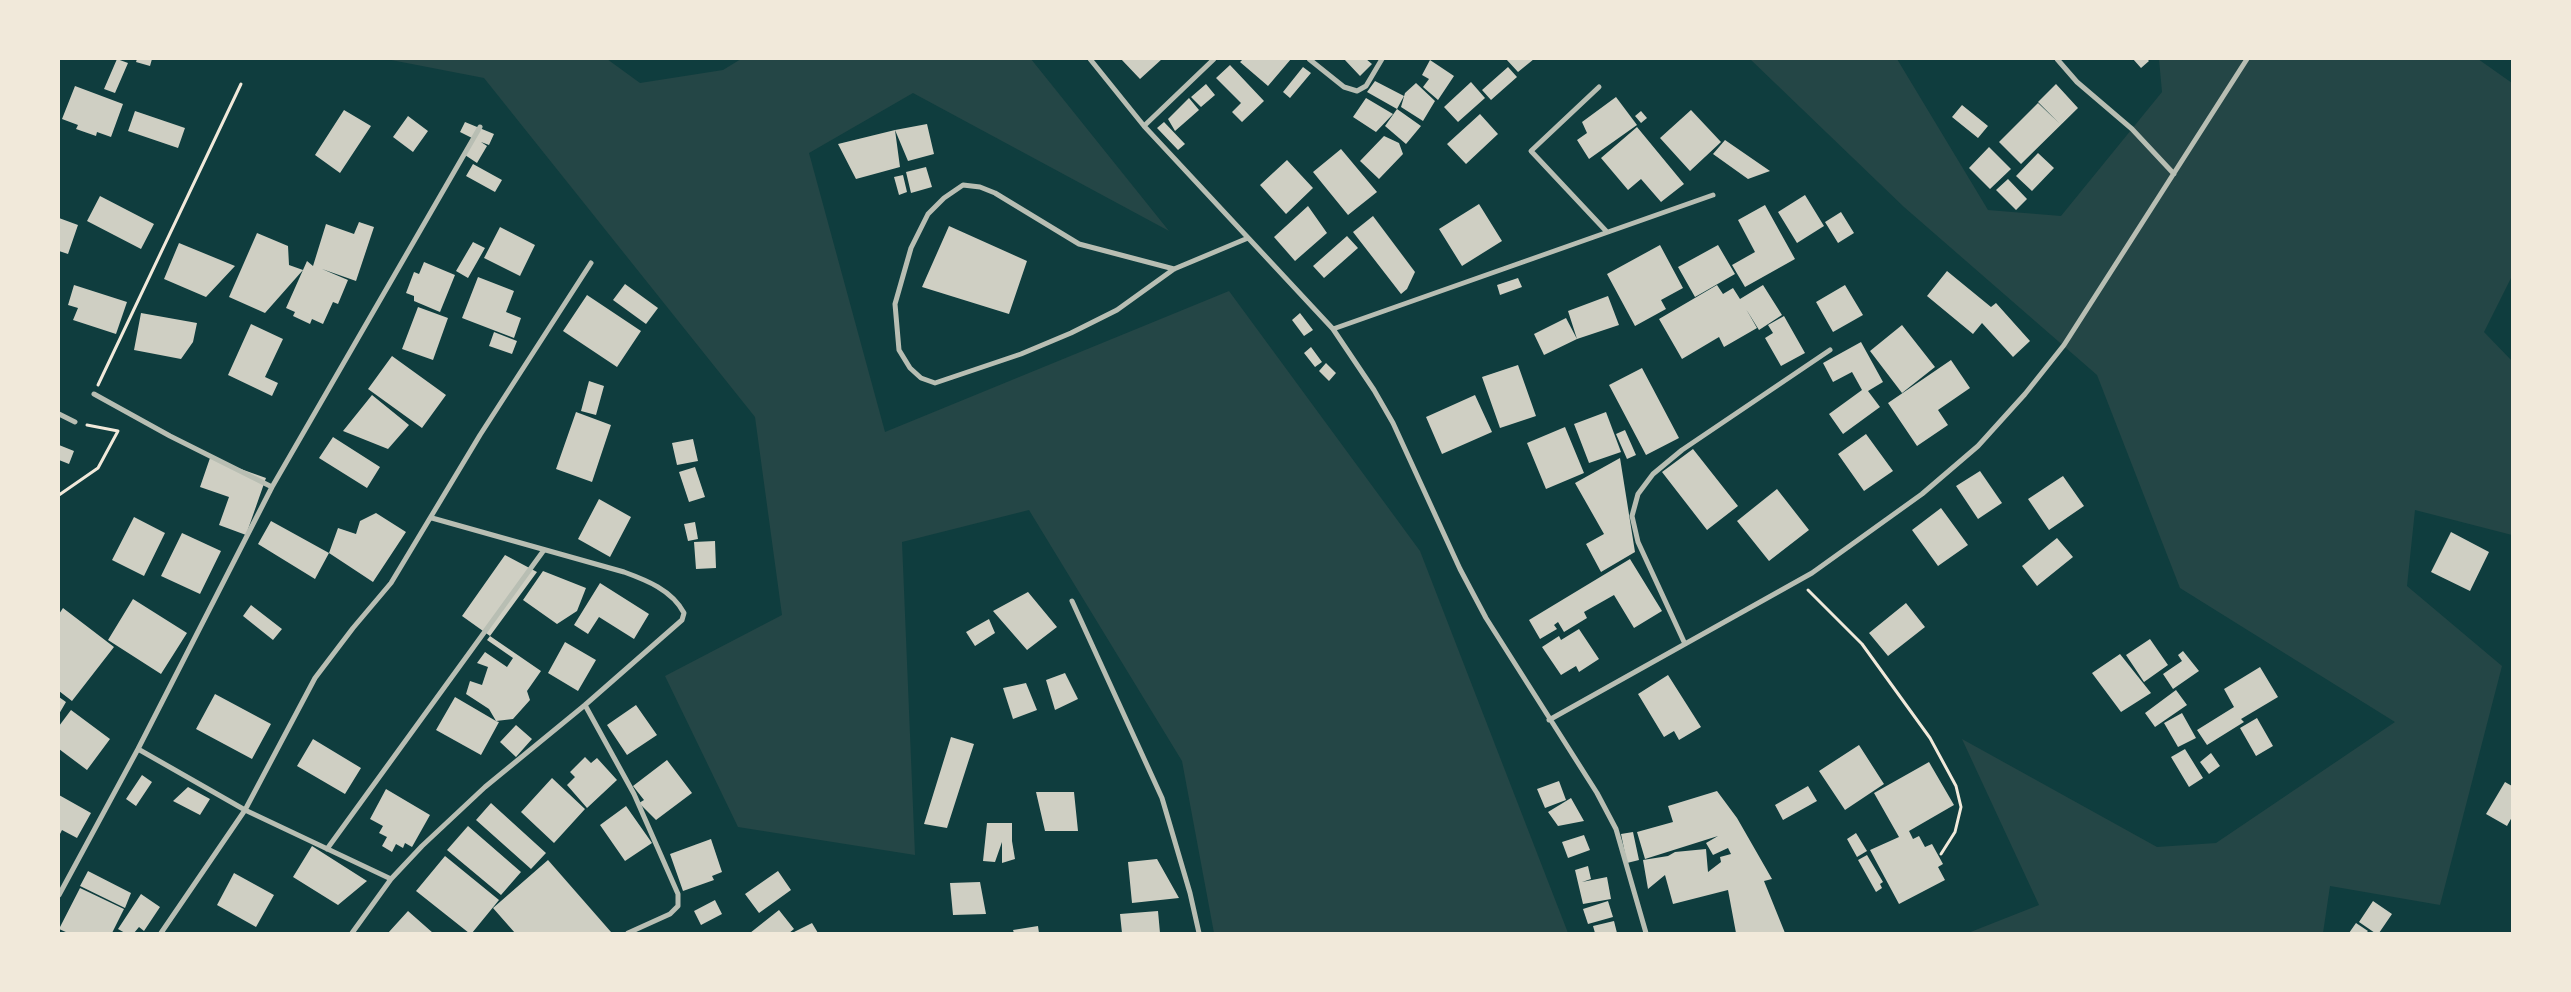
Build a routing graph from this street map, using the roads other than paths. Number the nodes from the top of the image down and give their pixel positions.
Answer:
1 (1090, 59) edge
2 (1214, 59) edge
3 (1309, 59) edge
4 (1382, 59) edge
5 (2057, 59) edge
6 (2247, 59) edge
7 (1599, 87) dead end
8 (1144, 126) junction
9 (480, 127) dead end
10 (2174, 174) junction
11 (1713, 195) dead end
12 (1607, 232) junction
13 (1248, 238) junction
14 (591, 263) dead end
15 (1174, 269) junction
16 (1333, 329) junction
17 (1830, 350) dead end
18 (94, 394) road end
19 (59, 414) edge
20 (75, 422) road end
21 (272, 487) junction
22 (432, 518) junction
23 (544, 550) junction
24 (1072, 601) dead end
25 (1686, 644) junction
26 (585, 705) junction
27 (1549, 720) junction
28 (138, 749) junction
29 (245, 810) junction
30 (327, 849) junction
31 (391, 879) junction
32 (59, 895) edge
33 (161, 933) edge
34 (352, 933) edge
35 (628, 933) edge
36 (1199, 933) edge
37 (1646, 933) edge

1 - 8 street
2 - 8 street
3 - 4 street
5 - 10 street
6 - 10 street
7 - 12 street
8 - 13 street
9 - 21 street
10 - 25 street
11 - 12 street
12 - 16 street
13 - 15 street
13 - 16 street
14 - 22 street
15 - 15 street
16 - 27 street
17 - 25 street
18 - 21 street
19 - 20 street
21 - 28 street
22 - 23 street
22 - 29 street
23 - 26 street
23 - 30 street
24 - 36 street
25 - 27 street
26 - 31 street
26 - 35 street
27 - 37 street
28 - 29 street
28 - 32 street
29 - 30 street
29 - 33 street
30 - 31 street
31 - 34 street

